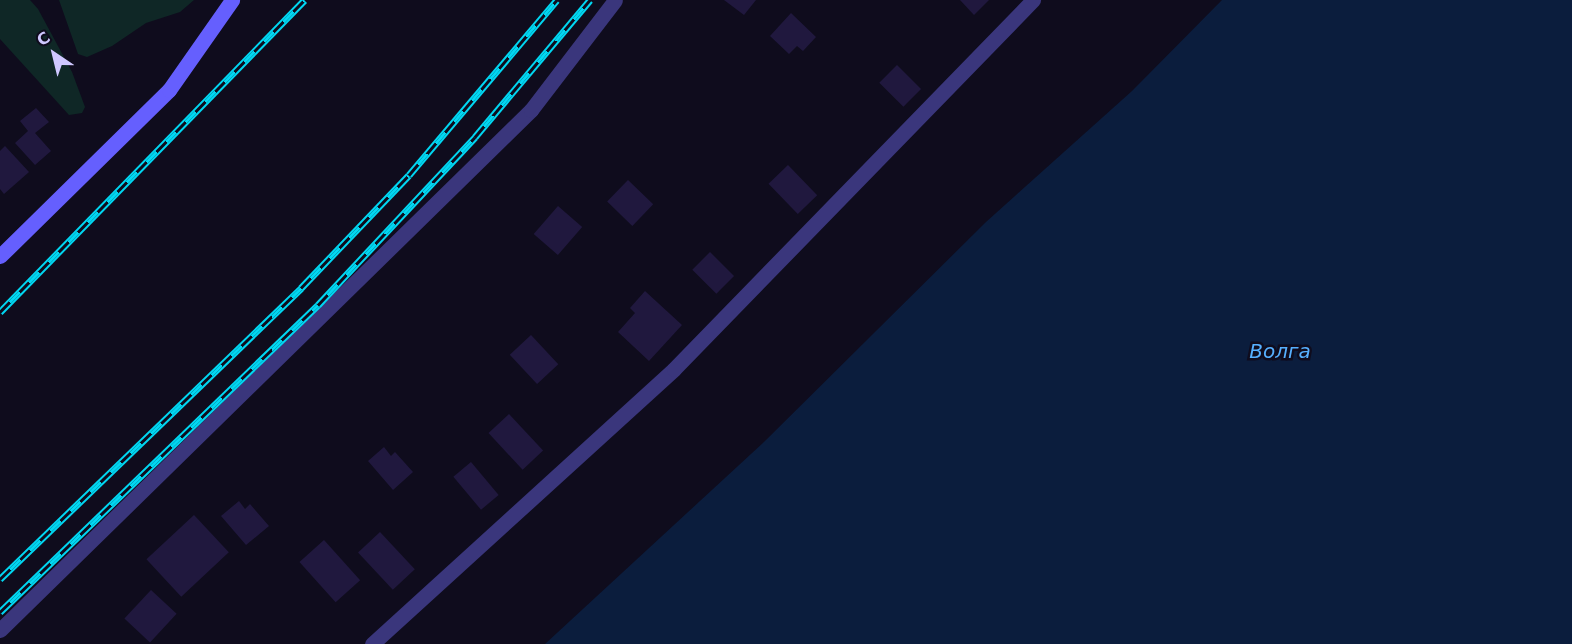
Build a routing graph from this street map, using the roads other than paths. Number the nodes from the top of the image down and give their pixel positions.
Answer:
1 (232, 0) edge
2 (615, 0) edge
3 (1033, 0) edge
4 (0, 256) edge
5 (0, 630) edge
6 (372, 644) edge

1 - 4 main road
2 - 5 street
3 - 6 street

